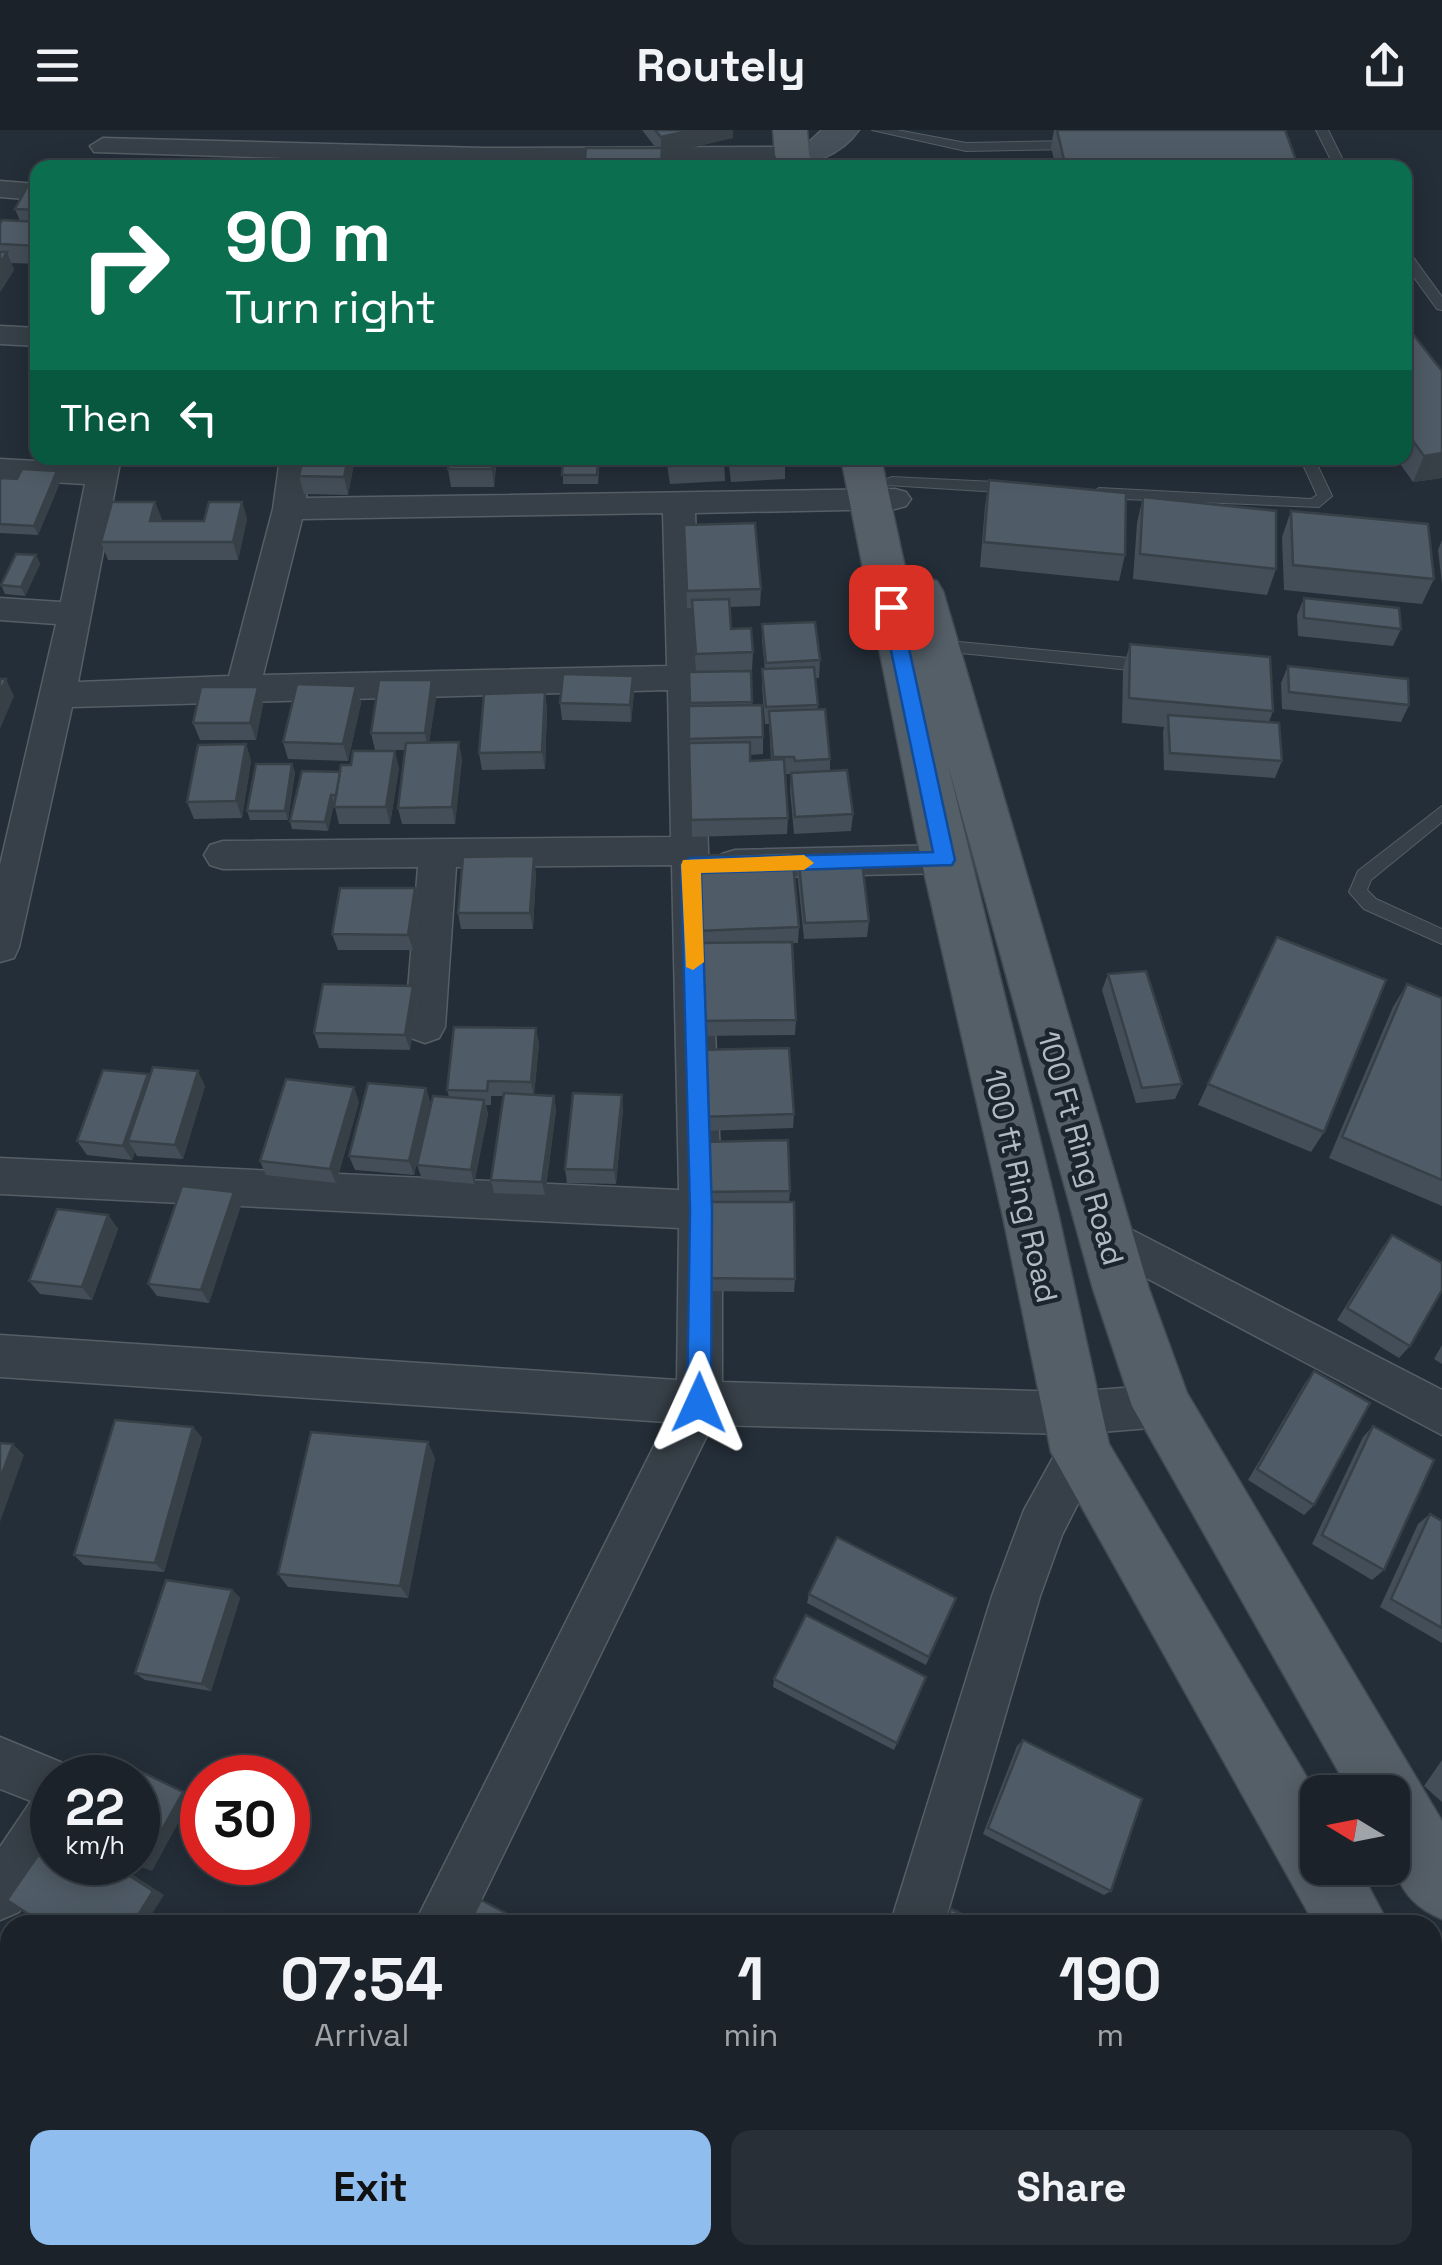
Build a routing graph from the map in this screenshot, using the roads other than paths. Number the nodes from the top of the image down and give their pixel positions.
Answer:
1 (524, 130) edge
2 (878, 130) edge
3 (1322, 130) edge
4 (1086, 144) edge
5 (812, 147) edge
6 (102, 148) edge
7 (558, 156) junction
8 (363, 160) edge
9 (508, 160) edge
10 (1337, 160) edge
11 (0, 189) edge
12 (30, 191) edge
13 (1412, 265) edge
14 (1425, 283) junction
15 (1442, 291) edge
16 (1442, 306) edge
17 (0, 334) edge
18 (30, 336) edge
19 (294, 465) edge
20 (1310, 465) edge
21 (105, 466) edge
22 (0, 469) edge
23 (881, 479) edge
24 (1026, 489) edge
25 (1084, 492) edge
26 (680, 502) junction
27 (289, 509) junction
28 (0, 609) edge
29 (75, 614) junction
30 (938, 646) junction
31 (1174, 668) edge
32 (685, 678) junction
33 (243, 688) junction
34 (58, 695) junction
35 (0, 773) edge
36 (40, 775) junction
37 (1442, 812) edge
38 (438, 853) junction
39 (223, 854) dead end
40 (690, 858) junction
41 (945, 860) junction
42 (1442, 937) edge
43 (0, 946) edge
44 (425, 1028) dead end
45 (0, 1176) edge
46 (701, 1210) junction
47 (1106, 1235) junction
48 (0, 1356) edge
49 (699, 1403) junction
50 (1162, 1406) junction
51 (1442, 1414) edge
52 (1076, 1433) junction
53 (0, 1763) edge
54 (30, 1775) edge
55 (1378, 1775) edge
56 (1300, 1831) edge
57 (1410, 1832) edge
58 (30, 1849) edge
59 (1331, 1885) edge
60 (1442, 1886) edge
61 (0, 1893) edge
62 (446, 1915) edge
63 (921, 1915) edge
64 (1348, 1915) edge

1 - 7 street
2 - 4 lane
3 - 10 lane
5 - 7 street
6 - 8 street
7 - 9 street
11 - 12 street
13 - 14 lane
14 - 15 lane
14 - 16 lane
17 - 18 street
19 - 27 street
20 - 25 lane
21 - 22 street
21 - 29 street
23 - 24 lane
23 - 26 street
23 - 30 main road, 100 Ft Ring Road
23 - 41 main road, 100 ft Ring Road
26 - 27 street
26 - 32 street
27 - 33 street
28 - 29 street
29 - 34 street
30 - 31 lane
30 - 47 main road, 100 Ft Ring Road
32 - 33 street
32 - 40 street
33 - 34 street
34 - 36 street
35 - 36 street
36 - 43 street
37 - 42 lane
38 - 39 street
38 - 40 street
38 - 44 street
40 - 41 street
40 - 46 street
41 - 52 main road, 100 ft Ring Road
45 - 46 street
46 - 49 street
47 - 50 main road, 100 Ft Ring Road
47 - 51 street
48 - 49 street
49 - 52 street
49 - 62 street
50 - 52 street
50 - 55 main road, 100 Ft Ring Road
52 - 56 main road, 100 ft Ring Road
52 - 63 street
53 - 54 street
57 - 60 main road
58 - 61 street
59 - 64 main road, 100 ft Ring Road

